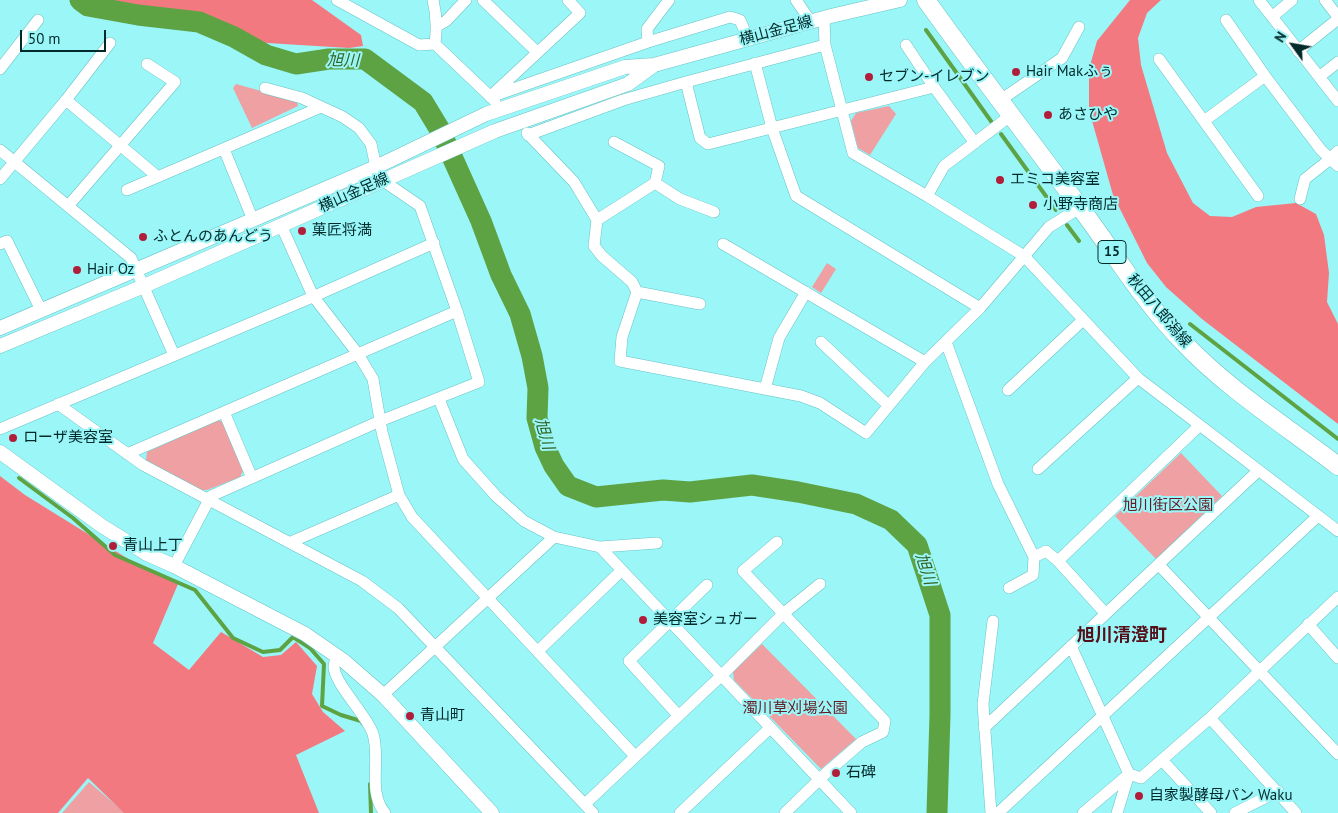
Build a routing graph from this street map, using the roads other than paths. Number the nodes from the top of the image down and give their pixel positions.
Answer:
1 (337, 0) edge
2 (433, 0) edge
3 (466, 0) edge
4 (483, 0) edge
5 (568, 0) edge
6 (669, 0) edge
7 (796, 0) edge
8 (900, 0) edge
9 (926, 0) edge
10 (1259, 0) edge
11 (1292, 0) edge
12 (1325, 0) edge
13 (873, 3) edge
14 (1272, 17) junction
15 (1338, 18) edge
16 (38, 20) dead end
17 (817, 20) junction
18 (1226, 20) dead end
19 (437, 26) junction
20 (1079, 27) dead end
21 (748, 39) junction
22 (648, 42) junction
23 (110, 43) dead end
24 (434, 44) junction
25 (825, 45) junction
26 (906, 45) dead end
27 (1298, 51) junction
28 (537, 52) junction
29 (1160, 58) dead end
30 (1338, 62) edge
31 (755, 63) junction
32 (146, 64) dead end
33 (654, 65) junction
34 (0, 68) edge
35 (1264, 76) junction
36 (1319, 77) junction
37 (686, 82) junction
38 (934, 87) junction
39 (265, 88) dead end
40 (492, 99) junction
41 (66, 100) junction
42 (999, 101) junction
43 (1338, 101) edge
44 (321, 107) junction
45 (841, 112) junction
46 (1010, 116) junction
47 (1204, 120) junction
48 (772, 128) junction
49 (614, 142) dead end
50 (975, 143) junction
51 (120, 145) junction
52 (224, 149) junction
53 (0, 150) edge
54 (1338, 150) edge
55 (14, 162) junction
56 (1334, 163) edge
57 (376, 167) junction
58 (158, 177) junction
59 (0, 179) edge
60 (382, 180) junction
61 (655, 183) junction
62 (127, 190) dead end
63 (926, 196) junction
64 (1258, 196) dead end
65 (1300, 199) dead end
66 (68, 206) junction
67 (1081, 208) junction
68 (714, 212) dead end
69 (252, 220) junction
70 (597, 220) junction
71 (281, 225) junction
72 (434, 243) junction
73 (0, 244) edge
74 (723, 244) dead end
75 (1024, 256) junction
76 (136, 270) junction
77 (144, 286) junction
78 (637, 292) junction
79 (806, 292) junction
80 (314, 296) junction
81 (700, 304) dead end
82 (980, 308) junction
83 (41, 310) junction
84 (456, 311) junction
85 (1083, 320) junction
86 (0, 328) edge
87 (820, 342) dead end
88 (946, 342) junction
89 (0, 346) edge
90 (358, 354) junction
91 (174, 355) junction
92 (925, 362) junction
93 (1138, 378) junction
94 (766, 389) junction
95 (1008, 390) dead end
96 (438, 399) junction
97 (58, 404) junction
98 (888, 405) junction
99 (224, 412) junction
100 (380, 421) junction
101 (1199, 426) junction
102 (0, 430) edge
103 (0, 452) edge
104 (127, 454) junction
105 (1338, 466) edge
106 (1038, 469) dead end
107 (1258, 471) junction
108 (252, 478) junction
109 (399, 495) junction
110 (208, 501) junction
111 (1318, 516) junction
112 (1338, 531) edge
113 (554, 537) junction
114 (291, 542) junction
115 (776, 542) dead end
116 (657, 543) dead end
117 (600, 547) junction
118 (1034, 557) junction
119 (1058, 561) junction
120 (1159, 565) junction
121 (174, 566) junction
122 (622, 570) junction
123 (820, 584) dead end
124 (707, 585) dead end
125 (1009, 588) dead end
126 (1338, 597) edge
127 (488, 598) junction
128 (784, 613) junction
129 (1105, 614) junction
130 (1209, 618) junction
131 (993, 620) dead end
132 (669, 622) junction
133 (1308, 624) junction
134 (436, 646) junction
135 (1070, 646) junction
136 (538, 651) junction
137 (336, 656) junction
138 (1338, 658) edge
139 (1259, 671) junction
140 (722, 675) junction
141 (384, 695) junction
142 (1103, 714) junction
143 (678, 715) junction
144 (1210, 718) junction
145 (770, 728) junction
146 (984, 728) junction
147 (1338, 754) edge
148 (635, 756) junction
149 (1162, 760) junction
150 (1129, 774) junction
151 (819, 780) junction
152 (1278, 792) junction
153 (589, 809) edge
154 (385, 813) edge
155 (492, 813) edge
156 (680, 813) edge
157 (785, 813) edge
158 (851, 813) edge
159 (991, 813) edge
160 (998, 813) edge
161 (1083, 813) edge
162 (1118, 813) edge
163 (1211, 813) edge
164 (1235, 813) edge
165 (1296, 813) edge

1 - 24 street
2 - 19 street
3 - 19 street
4 - 28 street
5 - 28 street
6 - 22 street
7 - 17 street
8 - 13 street, 横山金足線
9 - 42 main road, 秋田八郎潟線 / 15
10 - 14 street
11 - 14 street
12 - 15 street
13 - 17 street, 横山金足線
14 - 27 street
15 - 27 street
16 - 34 street
17 - 21 street, 横山金足線
17 - 25 street
18 - 35 street
19 - 24 street
20 - 42 street
21 - 22 street
21 - 33 street, 横山金足線
22 - 40 street
23 - 41 street
24 - 40 street
25 - 31 street
25 - 45 street
26 - 38 street
27 - 36 street
28 - 40 street
29 - 47 street
30 - 36 street
31 - 37 street
31 - 48 street
32 - 51 street
33 - 57 street, 横山金足線
33 - 60 street, 横山金足線
35 - 47 street
35 - 56 street
36 - 43 street
37 - 48 street
37 - 70 street
38 - 45 street
38 - 50 street
39 - 44 street
41 - 51 street
41 - 55 street
42 - 46 main road, 秋田八郎潟線 / 15
44 - 52 street
44 - 57 street
45 - 48 street
45 - 63 street
46 - 50 street
46 - 67 main road, 秋田八郎潟線 / 15
47 - 64 street
48 - 82 street
49 - 61 street
50 - 63 street
51 - 58 street
51 - 66 street
52 - 58 street
52 - 69 street
53 - 55 street
54 - 56 street
55 - 59 street
55 - 66 street
56 - 65 street
57 - 60 street
57 - 69 street, 横山金足線
58 - 62 street
60 - 71 street, 横山金足線
60 - 72 street
61 - 68 street
61 - 70 street
63 - 75 street
66 - 76 street
67 - 75 street
67 - 105 main road, 秋田八郎潟線 / 15
69 - 76 street, 横山金足線
70 - 78 street
71 - 77 street, 横山金足線
71 - 80 street
72 - 80 street
72 - 84 street
73 - 83 street
74 - 79 street
75 - 82 street
75 - 85 street
76 - 77 street
76 - 83 street, 横山金足線
77 - 89 street, 横山金足線
77 - 91 street
78 - 81 street
78 - 94 street
79 - 92 street
79 - 94 street
80 - 90 street
80 - 91 street
82 - 88 street
83 - 86 street, 横山金足線
84 - 90 street
84 - 96 street
85 - 93 street
85 - 95 street
87 - 98 street
88 - 92 street
88 - 118 street
90 - 99 street
90 - 100 street
91 - 97 street
92 - 98 street
93 - 101 street
93 - 106 street
94 - 98 street
96 - 100 street
96 - 113 street
97 - 102 street
97 - 104 street
99 - 104 street
99 - 108 street
100 - 108 street
100 - 109 street
101 - 107 street
101 - 119 street
103 - 121 street
104 - 110 street
107 - 111 street
107 - 120 street
108 - 110 street
109 - 114 street
109 - 127 street
110 - 114 street
110 - 121 street
111 - 112 street
111 - 130 street
113 - 117 street
113 - 127 street
114 - 134 street
115 - 128 street
116 - 117 street
117 - 122 street
118 - 119 street
118 - 125 street
119 - 129 street
120 - 129 street
120 - 130 street
121 - 137 street
122 - 132 street
122 - 136 street
123 - 128 street
124 - 132 street
126 - 133 street
127 - 134 street
127 - 136 street
128 - 140 street
128 - 151 street
129 - 135 street
130 - 139 street
130 - 142 street
131 - 146 street
132 - 140 street
132 - 143 street
133 - 138 street
133 - 139 street
134 - 141 street
134 - 153 street
135 - 142 street
135 - 146 street
136 - 148 street
137 - 141 street
137 - 154 street
139 - 144 street
139 - 147 street
140 - 143 street
140 - 145 street
141 - 155 street
142 - 150 street
142 - 160 street
143 - 148 street
144 - 149 street
144 - 152 street
145 - 151 street
145 - 156 street
146 - 159 street
148 - 153 street
149 - 150 street
149 - 163 street
150 - 161 street
150 - 162 street
151 - 157 street
151 - 158 street
152 - 164 street
152 - 165 street

